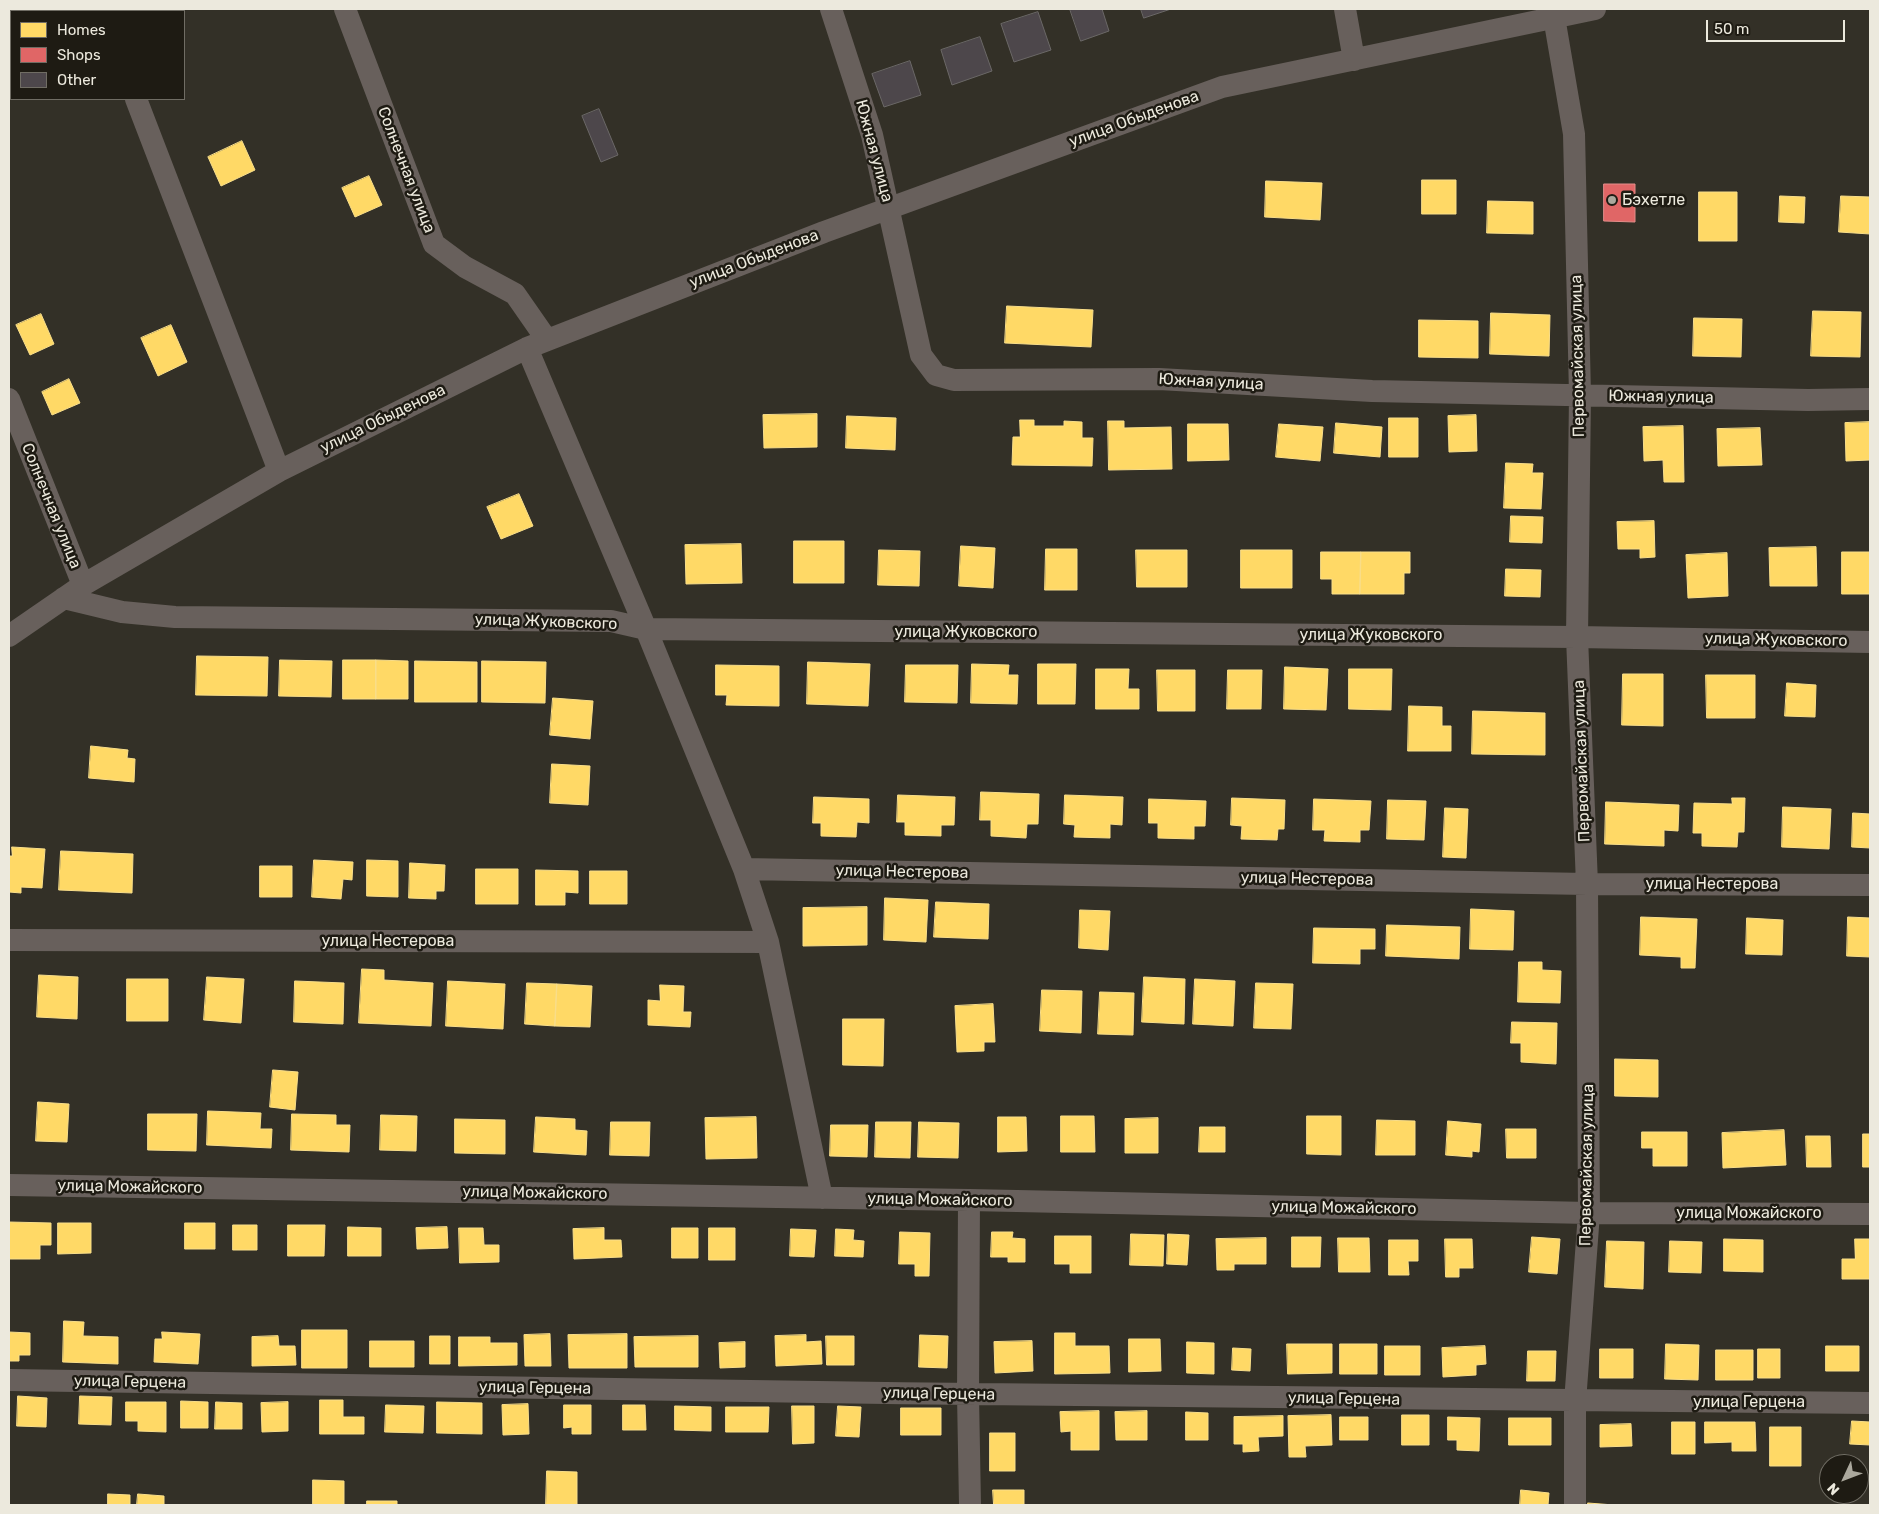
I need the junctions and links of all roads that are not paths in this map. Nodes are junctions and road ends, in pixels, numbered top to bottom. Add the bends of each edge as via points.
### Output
1 (345, 9) edge
2 (831, 9) edge
3 (1345, 9) edge
4 (1595, 9) edge
5 (1554, 17) junction
6 (1354, 60) junction
7 (136, 100) edge
8 (889, 208) junction
9 (537, 344) junction
10 (1580, 395) junction
11 (9, 399) edge
12 (1870, 399) edge
13 (278, 470) junction
14 (83, 585) junction
15 (64, 598) junction
16 (646, 629) junction
17 (9, 636) edge
18 (1577, 637) junction
19 (1870, 642) edge
20 (744, 869) junction
21 (1587, 884) junction
22 (1870, 885) edge
23 (9, 940) edge
24 (768, 942) junction
25 (9, 1185) edge
26 (822, 1198) junction
27 (969, 1200) junction
28 (1589, 1212) junction
29 (1870, 1214) edge
30 (9, 1380) edge
31 (968, 1395) junction
32 (1576, 1402) junction
33 (1870, 1403) edge
34 (970, 1505) edge
35 (1575, 1505) edge

1 - 9 street, Солнечная улица via 434,244 465,267 515,294
2 - 8 street, Южная улица via 872,135
3 - 6 street
4 - 5 street, улица Обыденова
5 - 6 street, улица Обыденова
5 - 10 street, Первомайская улица via 1574,134
6 - 8 street, улица Обыденова via 1222,87
7 - 13 street
8 - 9 street, улица Обыденова
8 - 10 street, Южная улица via 921,355 936,374 954,380 1159,379 1372,391
9 - 13 street, улица Обыденова
9 - 16 street, Солнечная улица
10 - 12 street, Южная улица
10 - 18 street, Первомайская улица
11 - 14 street, Солнечная улица
13 - 14 street, улица Обыденова
14 - 15 street, улица Обыденова
15 - 16 street, улица Жуковского via 122,612 175,617 611,621
15 - 17 street, улица Обыденова
16 - 18 street, улица Жуковского
16 - 20 street, Солнечная улица
18 - 19 street, улица Жуковского
18 - 21 street, Первомайская улица
20 - 21 street, улица Нестерова
20 - 24 street, Солнечная улица
21 - 22 street, улица Нестерова
21 - 28 street, Первомайская улица
23 - 24 street, улица Нестерова
24 - 26 street, Солнечная улица
25 - 26 street, улица Можайского
26 - 27 street, улица Можайского
27 - 28 street, улица Можайского
27 - 31 street
28 - 29 street, улица Можайского
28 - 32 street, Первомайская улица
30 - 31 street, улица Герцена
31 - 32 street, улица Герцена
31 - 34 street
32 - 33 street, улица Герцена
32 - 35 street, Первомайская улица

